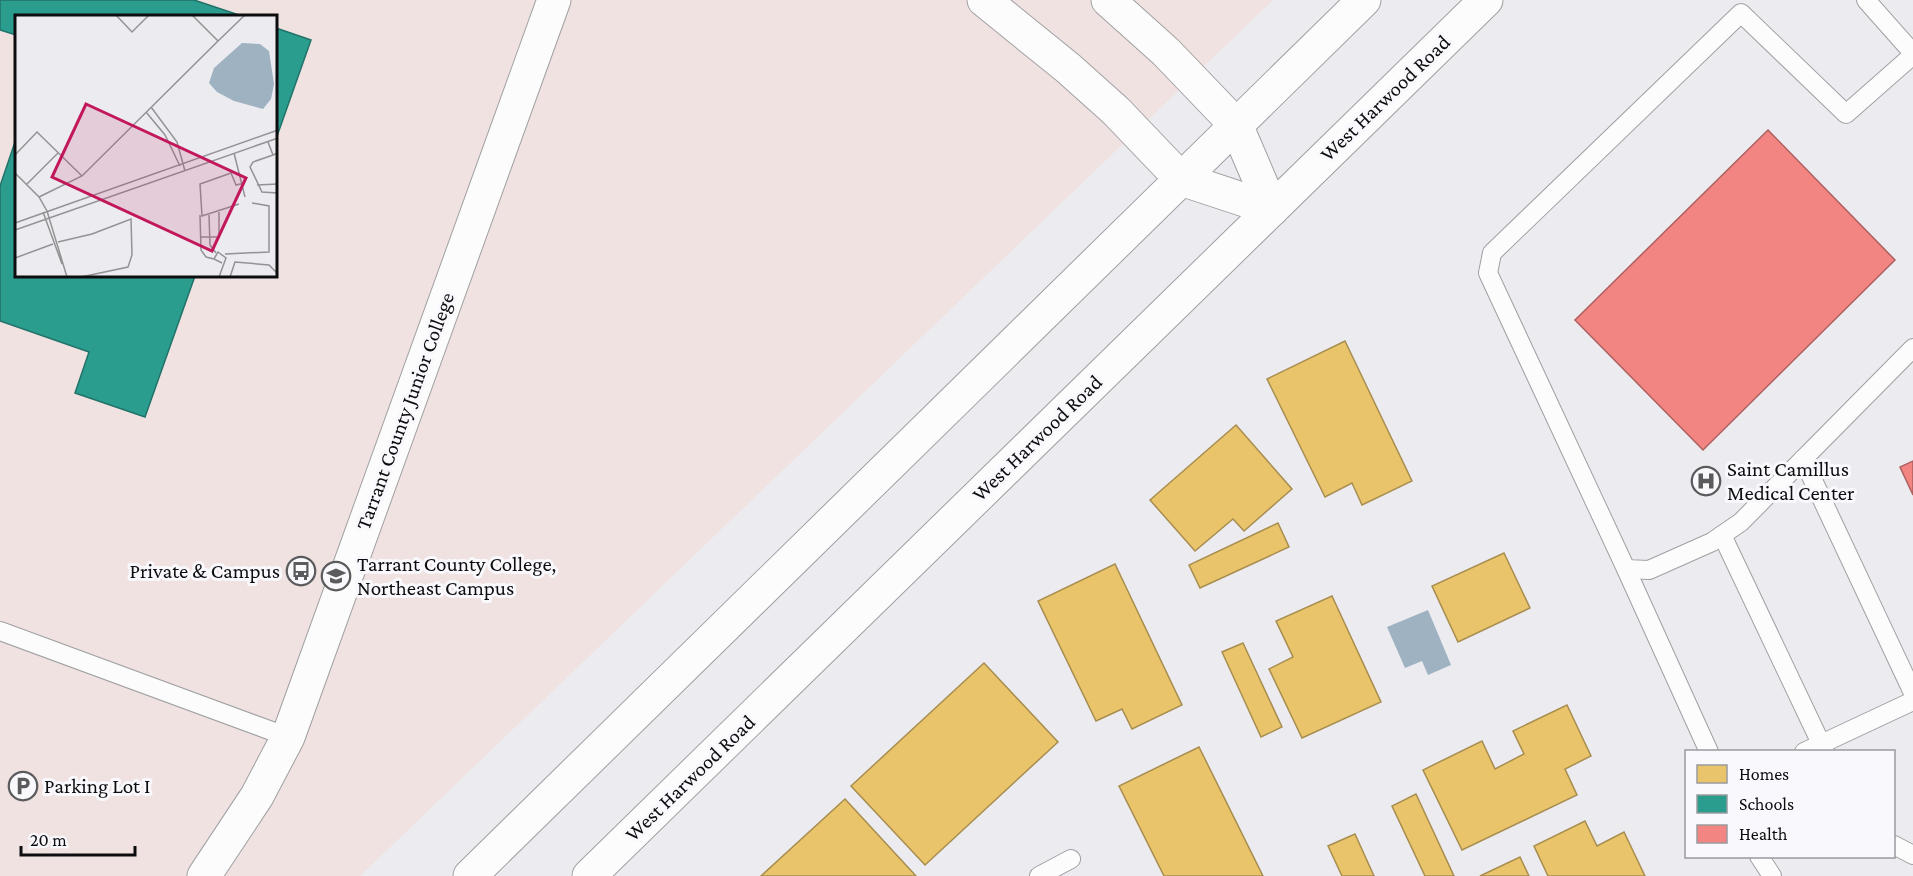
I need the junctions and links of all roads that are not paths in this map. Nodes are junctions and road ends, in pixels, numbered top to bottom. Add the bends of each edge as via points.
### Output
1 (554, 0) edge
2 (984, 0) edge
3 (1108, 0) edge
4 (1364, 0) edge
5 (1486, 0) edge
6 (1866, 0) edge
7 (1913, 54) edge
8 (1236, 125) junction
9 (1181, 179) junction
10 (1272, 209) junction
11 (1913, 348) edge
12 (1803, 459) junction
13 (1722, 535) junction
14 (1626, 569) junction
15 (0, 631) edge
16 (1913, 693) edge
17 (1913, 701) edge
18 (288, 737) junction
19 (1817, 749) edge
20 (1708, 750) edge
21 (1895, 846) edge
22 (1913, 855) edge
23 (1760, 858) edge
24 (1071, 859) dead end
25 (204, 876) edge
26 (470, 876) edge
27 (589, 876) edge
28 (1039, 876) edge
29 (1772, 876) edge

1 - 18 main road, Tarrant County Junior College
2 - 9 main road via 1084,82
3 - 8 main road via 1166,52
4 - 8 main road
5 - 10 main road, West Harwood Road
6 - 7 lane
7 - 14 lane via 1846,114 1741,13 1492,252 1488,273
8 - 9 main road
8 - 10 main road
9 - 10 main road
9 - 26 main road
10 - 27 main road, West Harwood Road
11 - 12 lane
12 - 13 lane via 1741,522
12 - 16 lane
13 - 14 lane via 1649,570
13 - 19 lane
14 - 20 lane
15 - 18 lane
17 - 19 lane
18 - 25 main road, Tarrant County Junior College via 257,796
21 - 22 lane
23 - 29 lane
24 - 28 lane

